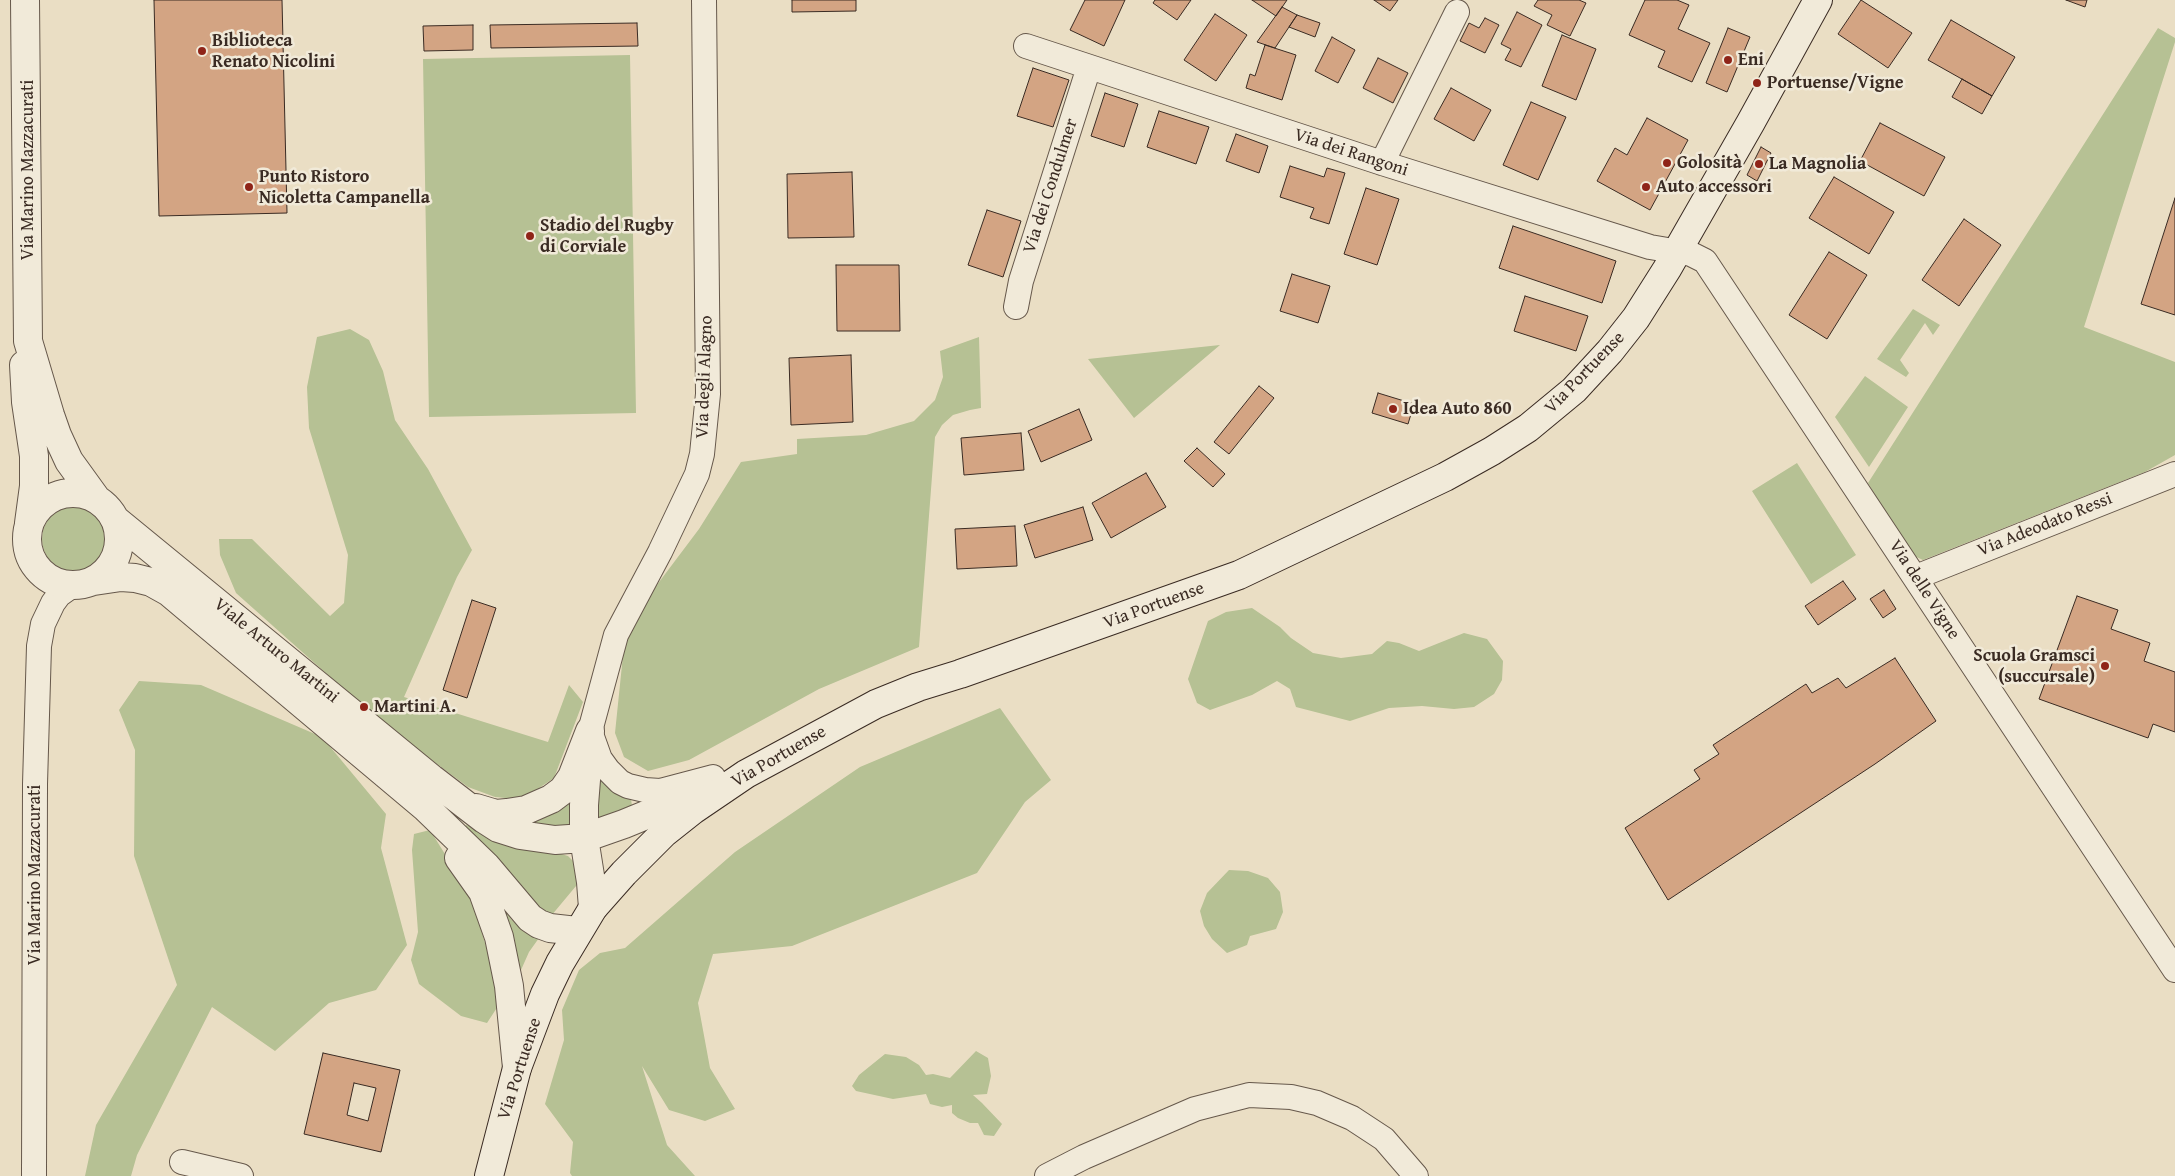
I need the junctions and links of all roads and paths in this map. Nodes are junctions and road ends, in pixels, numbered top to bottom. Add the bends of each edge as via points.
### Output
1 (25, 0) edge
2 (704, 0) edge
3 (1818, 0) edge
4 (1457, 12) dead end
5 (1026, 46) dead end
6 (1089, 67) junction
7 (1382, 163) junction
8 (1678, 251) junction
9 (1016, 307) dead end
10 (28, 341) junction
11 (2175, 474) edge
12 (95, 497) junction
13 (117, 521) junction
14 (28, 526) junction
15 (1916, 577) junction
16 (84, 583) junction
17 (590, 731) junction
18 (746, 774) junction
19 (458, 800) junction
20 (425, 807) junction
21 (584, 838) junction
22 (593, 908) junction
23 (577, 931) junction
24 (2175, 970) edge
25 (517, 1068) junction
26 (182, 1162) dead end
27 (34, 1176) edge
28 (241, 1176) edge
29 (489, 1176) edge
30 (1047, 1176) edge
31 (1416, 1176) edge

1 - 10 street, Via Marino Mazzacurati
2 - 17 street, Via degli Alagno via 708,394 702,454 660,552 616,635
3 - 8 street, Via Portuense
4 - 7 street
5 - 6 street, Via dei Rangoni
6 - 7 street, Via dei Rangoni
6 - 9 street, Via dei Condulmer via 1021,281
7 - 8 street, Via dei Rangoni via 1650,247
8 - 15 street, Via delle Vigne via 1701,258 1713,272
8 - 18 street, Via Portuense via 1636,318 1600,362 1556,406 1492,451 1396,502 1261,566 918,687 876,704
10 - 12 street, Via Marino Mazzacurati via 57,435 69,461
10 - 14 street, Via Marino Mazzacurati via 24,386 35,473
11 - 15 street, Via Adeodato Ressi
12 - 13 street
12 - 14 street via 72,492 49,499
13 - 16 street via 120,535 117,555 106,573
13 - 19 street, Viale Arturo Martini
14 - 16 street via 27,546 34,564 57,582
15 - 24 street, Via delle Vigne
16 - 20 street, Viale Arturo Martini via 135,578 152,582 169,592
16 - 27 street, Via Marino Mazzacurati via 59,595 53,603 43,624 39,646 35,784
17 - 18 street via 600,759 608,770 620,782 635,788 660,791 716,776
17 - 19 street, Viale Arturo Martini via 568,783 543,804 520,812 496,814
17 - 21 street, Via degli Alagno
18 - 21 street, Viale Arturo Martini
18 - 22 street, Via Portuense via 664,833
19 - 21 street, Viale Arturo Martini via 492,825 510,832 555,840
20 - 23 street, Viale Arturo Martini via 486,866 534,921 557,930
20 - 25 street, Viale Arturo Martini via 476,880 492,914 509,986
21 - 22 street, Via degli Alagno
22 - 23 street, Via Portuense
23 - 25 street, Via Portuense via 545,994
25 - 29 street, Via Portuense
26 - 28 street
30 - 31 street via 1195,1109 1249,1095 1291,1097 1352,1118 1384,1139

